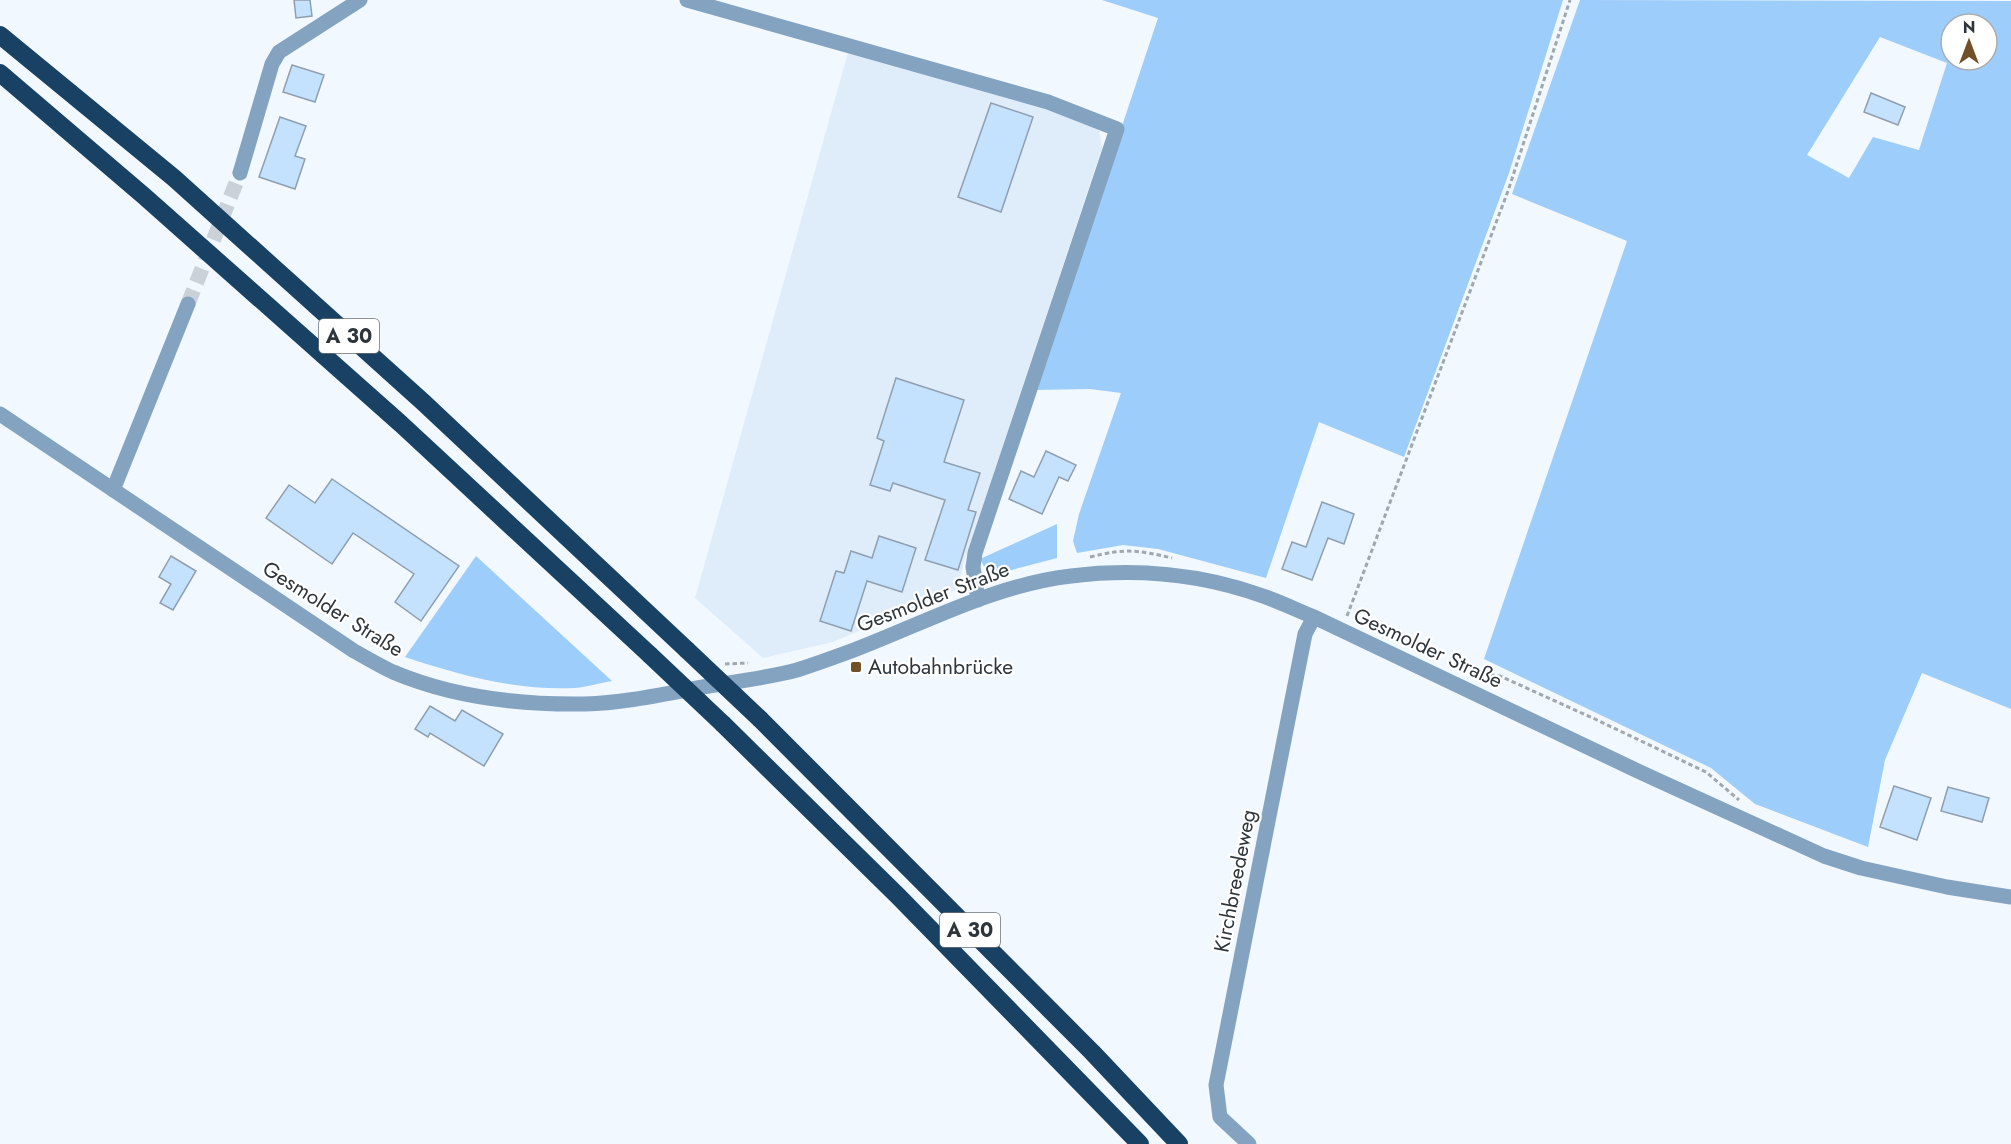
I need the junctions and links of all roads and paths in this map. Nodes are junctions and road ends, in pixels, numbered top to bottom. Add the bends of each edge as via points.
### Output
1 (360, 0) edge
2 (687, 0) edge
3 (1570, 0) edge
4 (0, 35) edge
5 (0, 73) edge
6 (240, 173) tunnel mouth
7 (188, 304) tunnel mouth
8 (0, 414) edge
9 (113, 490) junction
10 (978, 600) junction
11 (1314, 617) junction
12 (1340, 629) junction
13 (756, 664) dead end
14 (719, 665) dead end
15 (2011, 897) edge
16 (1140, 1144) edge
17 (1179, 1144) edge
18 (1249, 1144) edge

1 - 6 street via 279,52
2 - 10 street via 1048,102 1117,129 975,553
3 - 12 path via 1508,191
4 - 17 highway, A 30, bridge via 192,194 423,402 687,650 1092,1052
5 - 16 highway, A 30, bridge via 393,416 650,655 899,897
7 - 9 street
8 - 9 street, Gesmolder Straße
9 - 10 street, Gesmolder Straße via 354,651 393,672 476,696 587,704 633,700 780,674 856,649
10 - 11 street, Gesmolder Straße via 1069,576 1155,573 1262,596
11 - 12 street, Gesmolder Straße
11 - 18 street, Kirchbreedeweg via 1305,634 1216,1085 1220,1117
12 - 15 street, Gesmolder Straße via 1824,856 1947,887
13 - 14 path

